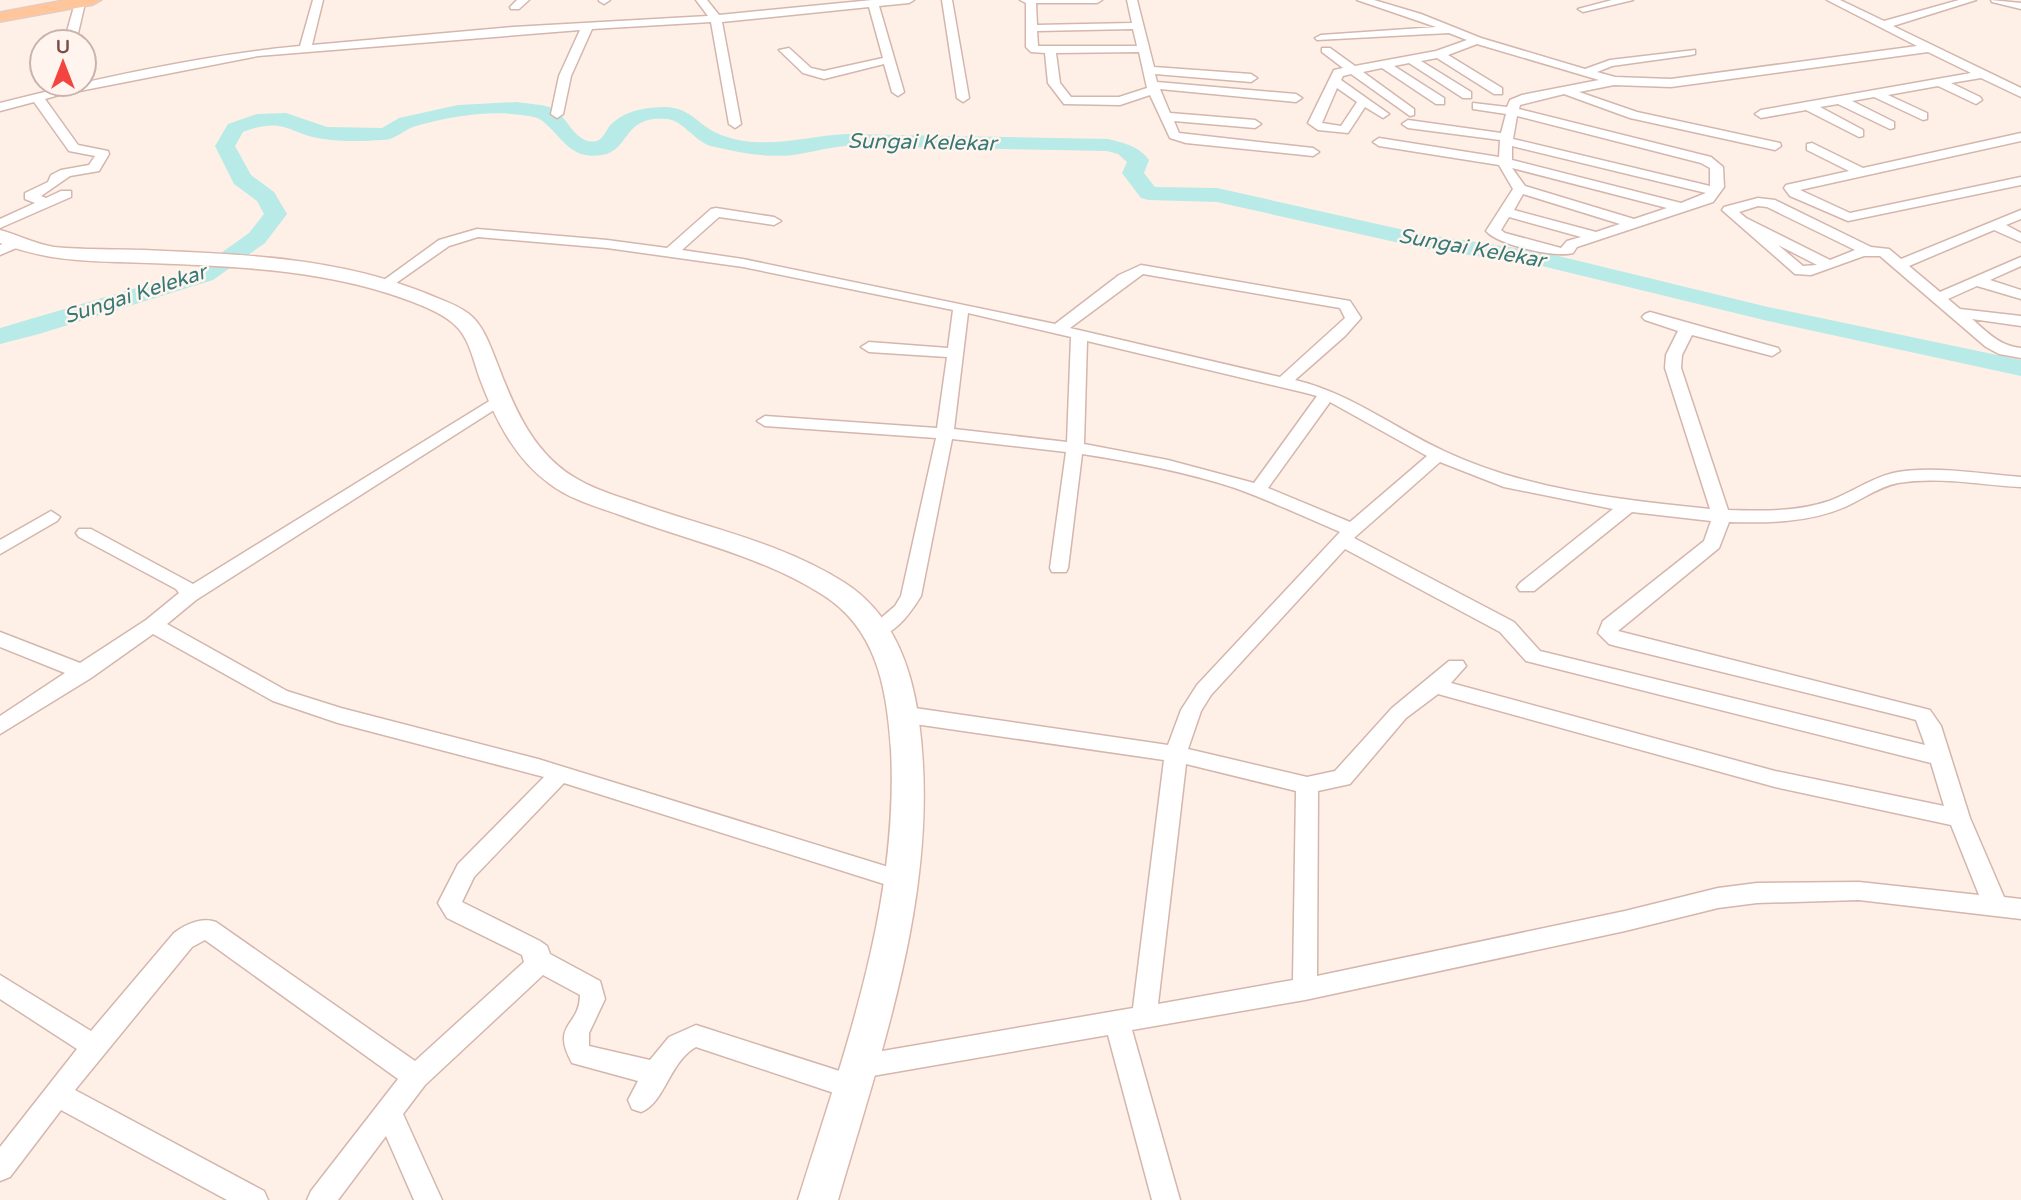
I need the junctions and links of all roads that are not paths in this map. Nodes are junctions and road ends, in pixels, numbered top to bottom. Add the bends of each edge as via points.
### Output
1 (56, 0) edge
2 (318, 0) edge
3 (701, 0) edge
4 (909, 0) edge
5 (947, 0) edge
6 (1025, 0) edge
7 (1038, 0) edge
8 (1097, 0) edge
9 (1132, 0) edge
10 (1362, 0) edge
11 (1628, 0) edge
12 (1832, 0) edge
13 (1971, 0) edge
14 (1996, 0) edge
15 (87, 1) edge
16 (887, 1) edge
17 (1031, 1) edge
18 (873, 3) junction
19 (2021, 6) edge
20 (1583, 9) dead end
21 (0, 10) edge
22 (0, 17) edge
23 (716, 19) junction
24 (1884, 25) junction
25 (1139, 26) junction
26 (587, 27) junction
27 (76, 28) edge
28 (1031, 28) junction
29 (1451, 30) junction
30 (1477, 40) junction
31 (305, 48) junction
32 (1930, 48) junction
33 (1142, 49) junction
34 (785, 50) dead end
35 (1050, 51) junction
36 (1691, 52) dead end
37 (1439, 54) junction
38 (1410, 59) junction
39 (888, 60) junction
40 (1384, 64) junction
41 (1354, 69) junction
42 (1148, 70) junction
43 (1586, 73) junction
44 (1984, 74) junction
45 (1251, 78) dead end
46 (1333, 80) junction
47 (98, 81) edge
48 (1614, 81) junction
49 (1940, 82) junction
50 (1153, 88) junction
51 (1498, 91) dead end
52 (1564, 91) junction
53 (898, 92) dead end
54 (2021, 92) edge
55 (1876, 94) junction
56 (1467, 95) dead end
57 (33, 98) edge
58 (38, 98) edge
59 (1296, 98) dead end
60 (963, 99) dead end
61 (1840, 100) junction
62 (1976, 100) dead end
63 (1363, 101) junction
64 (1440, 101) dead end
65 (1810, 106) junction
66 (0, 107) edge
67 (1478, 107) dead end
68 (1512, 111) junction
69 (557, 114) dead end
70 (1383, 114) dead end
71 (1761, 114) dead end
72 (1165, 116) junction
73 (1923, 116) dead end
74 (735, 124) dead end
75 (1255, 124) dead end
76 (1889, 125) dead end
77 (1858, 133) dead end
78 (2021, 137) edge
79 (1506, 139) junction
80 (1379, 142) dead end
81 (1775, 146) dead end
82 (1812, 147) dead end
83 (1313, 152) dead end
84 (1505, 162) junction
85 (1860, 172) junction
86 (2021, 181) edge
87 (1520, 189) junction
88 (1714, 191) junction
89 (66, 194) dead end
90 (46, 203) junction
91 (1680, 208) junction
92 (1506, 212) junction
93 (2021, 214) edge
94 (774, 221) dead end
95 (0, 224) edge
96 (1634, 224) junction
97 (1994, 225) junction
98 (1595, 236) junction
99 (2021, 238) edge
100 (5, 243) edge
101 (1866, 250) junction
102 (670, 253) junction
103 (2021, 261) edge
104 (1827, 264) joint
105 (1901, 264) junction
106 (1977, 281) junction
107 (384, 285) junction
108 (2021, 295) edge
109 (1940, 297) junction
110 (961, 307) junction
111 (1957, 313) junction
112 (1650, 317) dead end
113 (2021, 321) edge
114 (1686, 328) junction
115 (1056, 331) junction
116 (1079, 336) junction
117 (869, 347) dead end
118 (1773, 351) dead end
119 (955, 353) junction
120 (2021, 353) edge
121 (1284, 383) junction
122 (1327, 394) junction
123 (499, 400) junction
124 (765, 421) dead end
125 (945, 433) junction
126 (1075, 446) junction
127 (1438, 455) junction
128 (2017, 482) edge
129 (1258, 490) junction
130 (2021, 499) edge
131 (1628, 506) junction
132 (1721, 516) junction
133 (51, 517) dead end
134 (85, 533) dead end
135 (1348, 535) junction
136 (3, 541) edge
137 (1059, 568) dead end
138 (1527, 587) dead end
139 (189, 595) junction
140 (153, 625) junction
141 (877, 630) junction
142 (0, 639) edge
143 (1456, 666) dead end
144 (84, 673) junction
145 (1435, 686) junction
146 (901, 714) junction
147 (0, 726) edge
148 (1175, 754) junction
149 (1940, 757) junction
150 (560, 774) junction
151 (1307, 785) junction
152 (1959, 818) junction
153 (903, 881) junction
154 (1995, 905) junction
155 (2021, 909) edge
156 (538, 960) junction
157 (0, 986) edge
158 (1305, 989) junction
159 (1144, 1019) junction
160 (1117, 1023) junction
161 (94, 1046) junction
162 (657, 1074) junction
163 (416, 1077) junction
164 (856, 1077) junction
165 (57, 1094) junction
166 (641, 1100) dead end
167 (388, 1112) junction
168 (0, 1168) edge
169 (254, 1200) edge
170 (321, 1200) edge
171 (428, 1200) edge
172 (818, 1200) edge
173 (1166, 1200) edge

1 - 21 main road
2 - 31 street
3 - 23 street
4 - 16 street
5 - 60 street
6 - 17 street
7 - 8 street
7 - 17 street
9 - 25 street
10 - 29 street
11 - 20 street
12 - 24 street
13 - 24 street
14 - 19 street
15 - 22 main road
15 - 27 street
16 - 18 street
17 - 28 street
18 - 23 street
18 - 39 street
23 - 26 street
23 - 74 street
24 - 32 street
25 - 28 street
25 - 33 street
26 - 31 street
26 - 69 street via 565,76
28 - 35 street via 1032,49
29 - 30 street
29 - 41 street via 1324,44
30 - 37 street
30 - 43 street
31 - 47 street
32 - 44 street
32 - 48 street via 1671,82
33 - 35 street
33 - 42 street
34 - 39 street via 807,71 824,75
35 - 50 street via 1054,83 1068,101 1120,101
36 - 43 street via 1610,63
37 - 38 street
37 - 51 street
38 - 40 street
38 - 56 street
39 - 53 street
40 - 41 street
40 - 64 street
41 - 46 street via 1338,73
41 - 79 street via 1409,118
42 - 45 street
42 - 50 street
43 - 48 street
44 - 49 street
44 - 54 street
46 - 63 street
46 - 63 street via 1315,125 1347,129
48 - 52 street
49 - 55 street
49 - 62 street
50 - 59 street
50 - 72 street
52 - 68 street via 1518,101
52 - 81 street via 1634,115
55 - 61 street
55 - 73 street
57 - 66 street
58 - 90 street via 74,148 103,153 94,168 66,173 30,196
61 - 65 street
61 - 76 street
63 - 70 street
65 - 71 street
65 - 77 street
67 - 68 street
68 - 79 street
68 - 88 street via 1712,162 1716,167
72 - 75 street
72 - 83 street via 1171,132 1179,137
78 - 85 street
79 - 84 street
79 - 88 street
80 - 84 street
82 - 85 street
84 - 87 street
84 - 91 street
85 - 86 street via 1792,190 1848,217
87 - 92 street
87 - 96 street
88 - 91 street via 1705,201
89 - 90 street
90 - 95 street
91 - 96 street
92 - 98 street
92 - 98 street via 1493,232 1500,236 1561,252
93 - 97 street
94 - 102 street via 716,212
96 - 98 street
97 - 99 street
97 - 105 street
100 - 107 street via 54,253 307,271
101 - 104 street
101 - 104 street via 1770,203 1729,210 1794,268 1807,271
101 - 105 street via 1884,251
102 - 107 street via 477,233 443,243
102 - 110 street
103 - 106 street
105 - 109 street
106 - 108 street
106 - 109 street
107 - 123 street via 422,298 463,321 474,335
109 - 111 street
110 - 115 street
110 - 119 street
111 - 113 street
111 - 120 street via 1997,347
112 - 114 street
114 - 118 street
114 - 132 street via 1673,368
115 - 116 street
115 - 121 street via 1130,272 1141,270 1346,304 1353,318
116 - 121 street
116 - 126 street
117 - 119 street
119 - 125 street
121 - 122 street
122 - 127 street
122 - 129 street
123 - 139 street
123 - 141 street via 518,435 560,480 813,576 855,605
124 - 125 street
125 - 126 street
125 - 141 street via 911,596 902,611
126 - 129 street
126 - 137 street
127 - 131 street via 1510,484
127 - 135 street
128 - 130 street
128 - 132 street via 1921,475 1873,485 1837,504 1798,514
129 - 135 street
131 - 132 street
131 - 138 street
132 - 149 street via 1713,544 1610,626 1610,635 1916,712 1927,719
133 - 136 street
134 - 139 street via 184,585
135 - 148 street via 1204,691 1191,710
135 - 149 street via 1507,627 1533,656
139 - 140 street
140 - 144 street
140 - 150 street via 279,696
141 - 146 street via 898,683
142 - 144 street
143 - 145 street
144 - 147 street
145 - 151 street via 1399,713 1342,778
145 - 152 street via 1775,779
146 - 148 street
146 - 153 street via 908,802
148 - 151 street
148 - 159 street
149 - 152 street
150 - 153 street
150 - 156 street via 466,871 450,903 455,911 531,948
151 - 158 street
152 - 154 street
153 - 164 street
154 - 155 street
154 - 158 street via 1859,891 1731,896
156 - 162 street via 591,989 590,1009 573,1037 580,1055
156 - 163 street
157 - 161 street
158 - 159 street
159 - 160 street
160 - 164 street
160 - 173 street
161 - 163 street via 183,940 208,929
161 - 165 street
162 - 164 street via 675,1045 684,1037 696,1036
162 - 166 street
163 - 167 street
164 - 172 street
165 - 168 street
165 - 169 street
167 - 170 street
167 - 171 street

